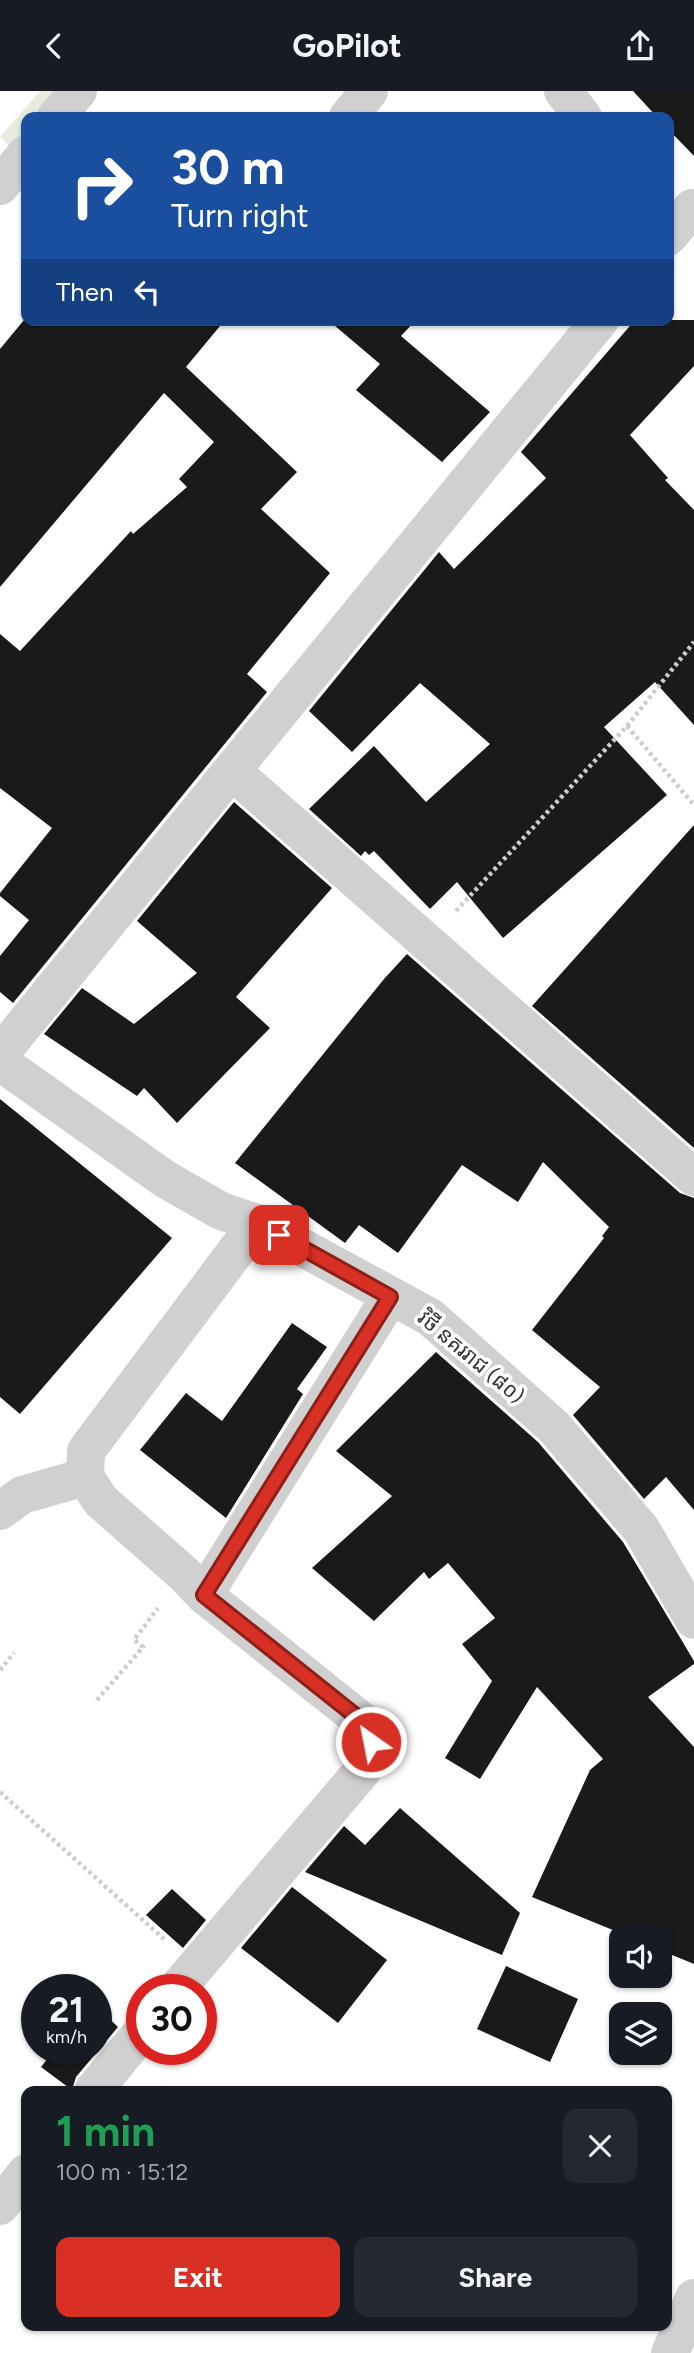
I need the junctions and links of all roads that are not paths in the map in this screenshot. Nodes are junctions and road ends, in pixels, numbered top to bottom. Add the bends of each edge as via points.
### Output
1 (78, 91) edge
2 (369, 91) edge
3 (563, 91) edge
4 (60, 112) edge
5 (352, 112) edge
6 (579, 112) edge
7 (21, 160) edge
8 (0, 186) edge
9 (595, 326) edge
10 (232, 771) junction
11 (0, 1054) edge
12 (0, 1062) edge
13 (694, 1177) edge
14 (257, 1223) junction
15 (390, 1297) junction
16 (85, 1477) junction
17 (0, 1511) edge
18 (194, 1585) junction
19 (694, 1619) edge
20 (189, 1974) edge
21 (126, 2051) edge
22 (97, 2086) edge
23 (694, 2298) edge
24 (670, 2353) edge

1 - 4 street
2 - 5 street
3 - 6 street
7 - 8 street
9 - 10 street
10 - 11 street
10 - 13 street
12 - 14 street, វិថី នគររាជ (៨០) via 165,1179 221,1211
14 - 15 street, វិថី នគររាជ (៨០)
14 - 16 street via 86,1451
15 - 18 street
15 - 19 street, វិថី នគររាជ (៨០) via 430,1317 554,1427 641,1529
16 - 17 street via 22,1495
16 - 18 street via 101,1501
18 - 20 street via 362,1721 371,1742 362,1771
21 - 22 street
23 - 24 street

